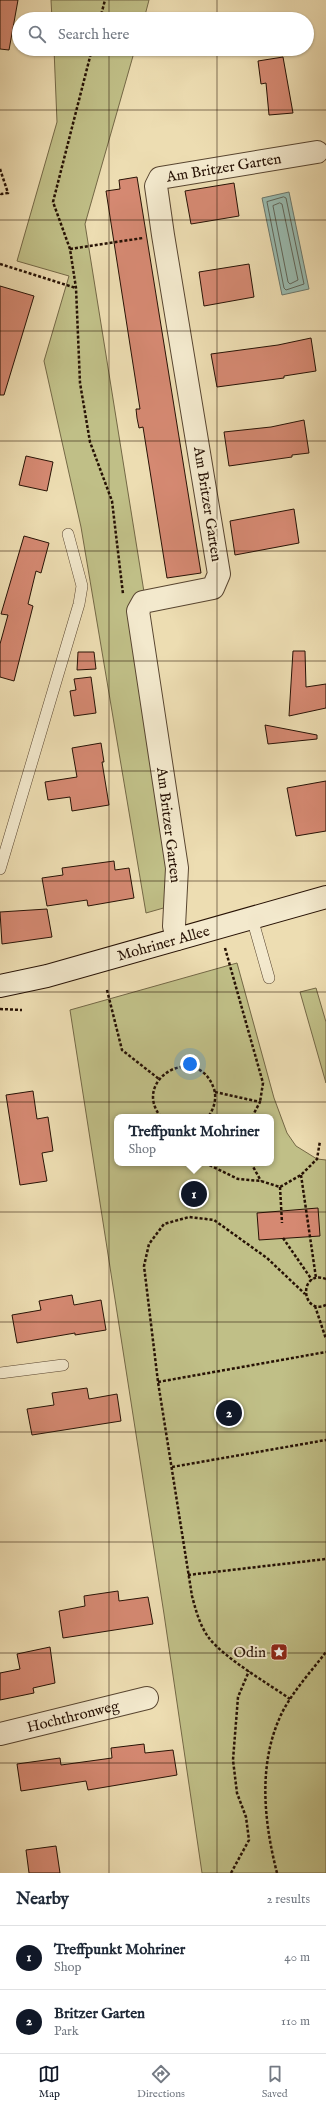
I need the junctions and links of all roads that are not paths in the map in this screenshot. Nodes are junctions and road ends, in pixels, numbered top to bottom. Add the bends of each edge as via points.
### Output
1 (321, 151) edge
2 (68, 534) dead end
3 (0, 869) edge
4 (326, 897) edge
5 (252, 918) junction
6 (177, 939) junction
7 (269, 978) dead end
8 (0, 986) edge
9 (63, 1365) dead end
10 (0, 1373) edge
11 (147, 1698) dead end
12 (0, 1734) edge

1 - 6 street, Am Britzer Garten via 160,178 156,186 219,574 212,588 143,602 138,611 178,868 174,926
2 - 3 lane via 82,586 79,604
4 - 5 street, Mohriner Allee
5 - 6 street, Mohriner Allee
5 - 7 lane
6 - 8 street, Mohriner Allee via 47,976
9 - 10 lane
11 - 12 street, Hochthronweg

